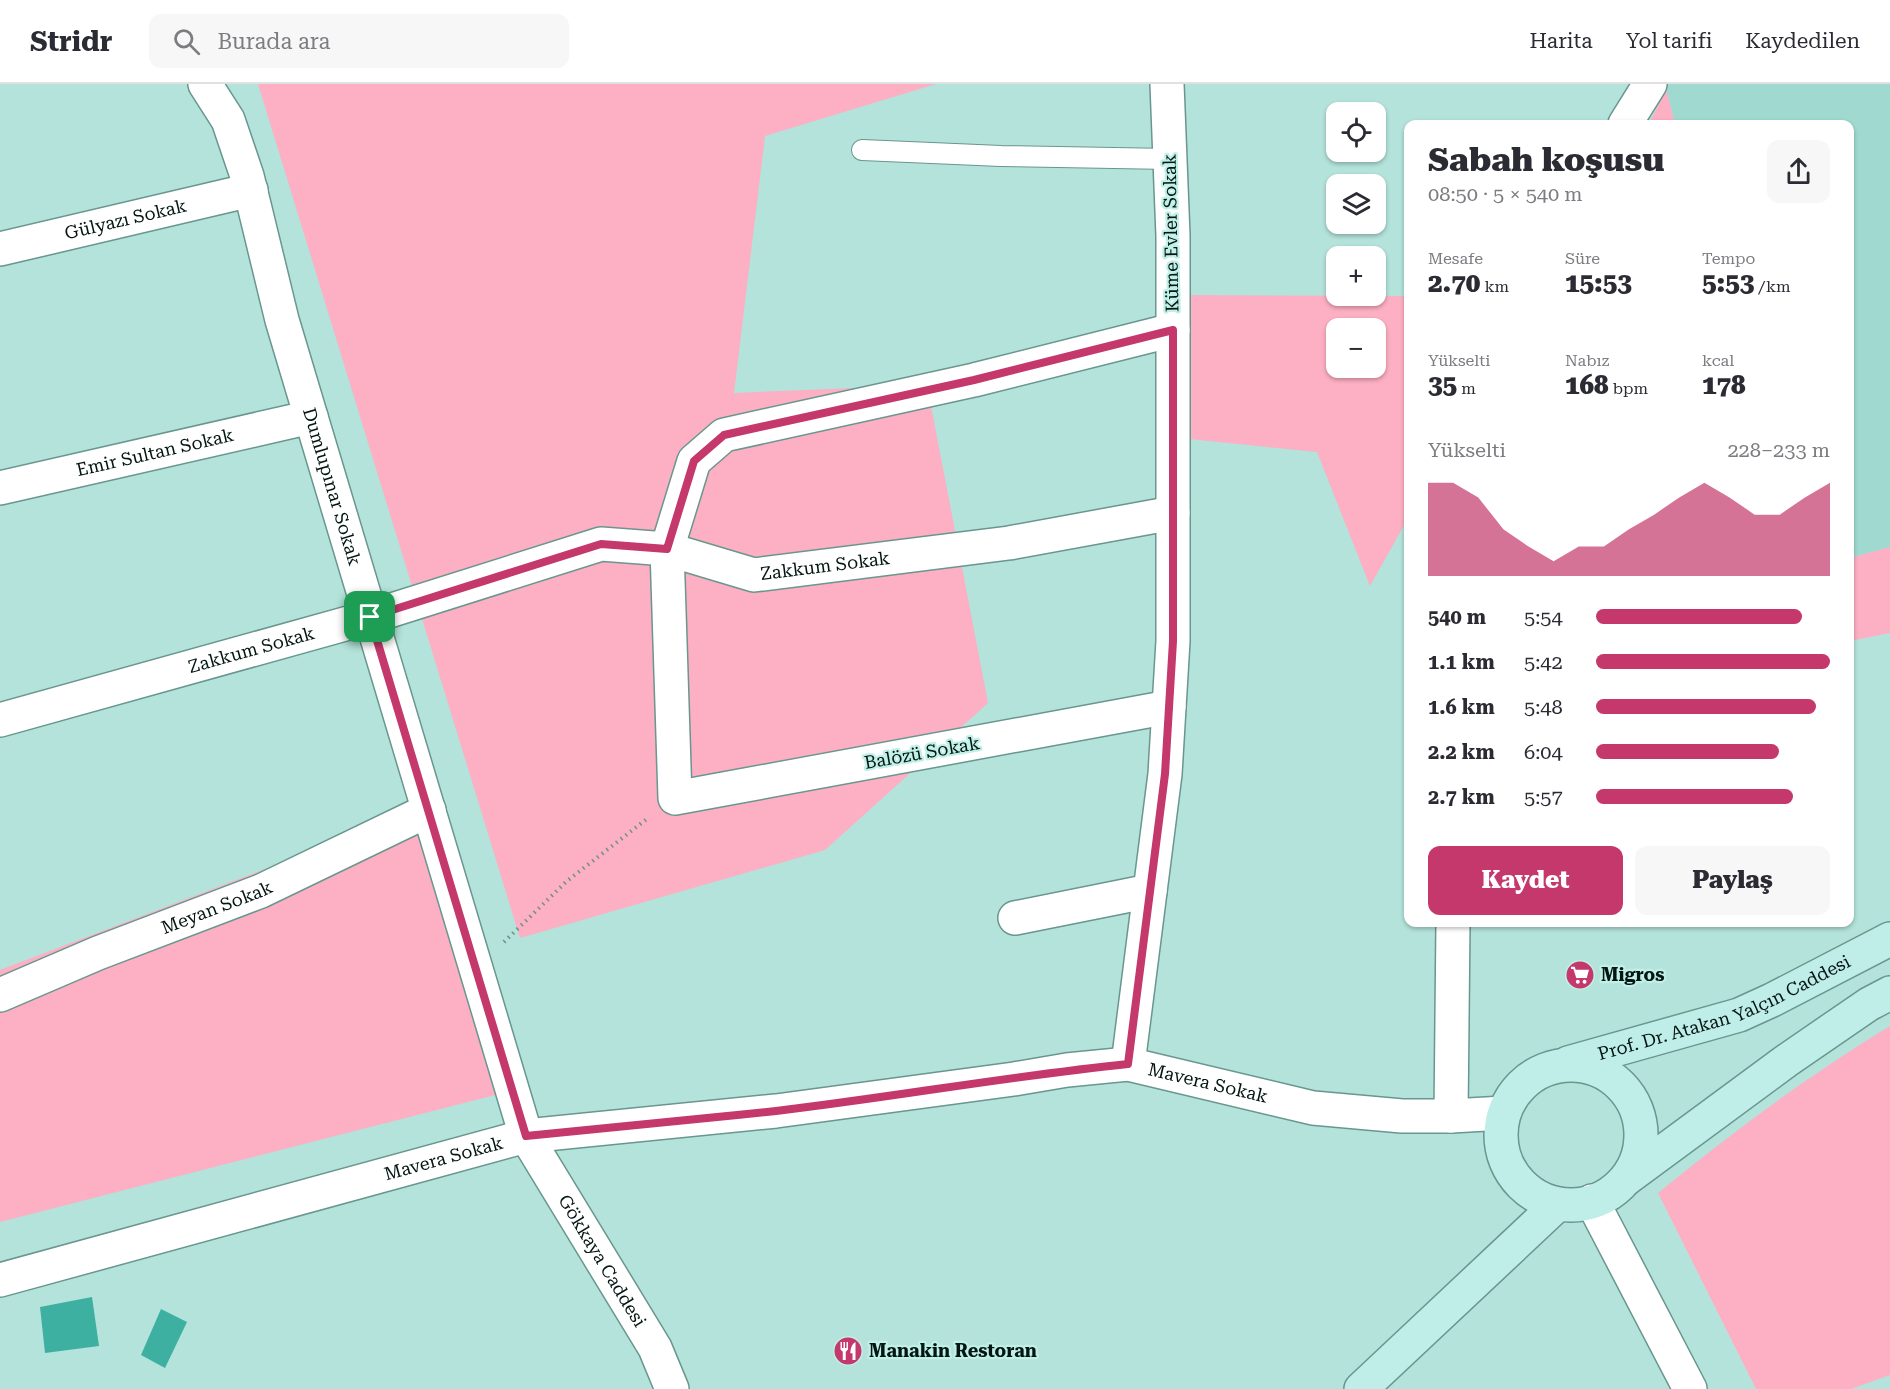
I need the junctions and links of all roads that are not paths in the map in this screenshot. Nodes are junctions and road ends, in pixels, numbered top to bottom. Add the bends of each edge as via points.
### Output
1 (205, 84) edge
2 (1167, 84) edge
3 (1650, 84) edge
4 (1628, 120) edge
5 (862, 150) dead end
6 (1170, 159) junction
7 (250, 190) junction
8 (0, 249) edge
9 (1173, 330) junction
10 (311, 417) junction
11 (0, 488) edge
12 (1173, 513) junction
13 (667, 549) junction
14 (370, 617) junction
15 (1169, 707) junction
16 (0, 720) edge
17 (429, 810) junction
18 (1150, 891) junction
19 (1015, 918) dead end
20 (1453, 927) edge
21 (1890, 939) edge
22 (1890, 993) edge
23 (0, 995) edge
24 (1128, 1064) junction
25 (1555, 1066) junction
26 (1504, 1113) junction
27 (1451, 1116) junction
28 (526, 1136) junction
29 (1623, 1182) junction
30 (1592, 1201) junction
31 (1558, 1204) junction
32 (0, 1280) edge
33 (672, 1389) edge
34 (1361, 1389) edge
35 (1690, 1389) edge

1 - 7 street, Dumlupınar Sokak via 228,120
2 - 6 street, Küme Evler Sokak
3 - 4 street
5 - 6 lane
6 - 9 street, Küme Evler Sokak
7 - 8 street, Gülyazı Sokak
7 - 10 street, Dumlupınar Sokak
9 - 12 street, Küme Evler Sokak
9 - 13 street via 974,380 724,435 694,461
10 - 11 street, Emir Sultan Sokak
10 - 14 street, Dumlupınar Sokak
12 - 13 street, Zakkum Sokak via 1009,543 754,575
12 - 15 street, Küme Evler Sokak
13 - 14 street, Zakkum Sokak via 601,544
13 - 15 street, Balözü Sokak via 675,798
14 - 16 street, Zakkum Sokak
14 - 17 street, Dumlupınar Sokak
15 - 18 street, Küme Evler Sokak
17 - 23 street, Meyan Sokak via 261,891
17 - 28 street, Dumlupınar Sokak
18 - 19 street
18 - 24 street, Küme Evler Sokak
20 - 27 street
21 - 25 main road, Prof. Dr. Atakan Yalçın Caddesi via 1739,1015
22 - 29 main road via 1786,1061
24 - 27 street, Mavera Sokak via 1313,1108
24 - 28 street, Mavera Sokak via 776,1111
25 - 26 main road via 1533,1076 1515,1092
25 - 29 main road via 1599,1070 1631,1100 1640,1120 1641,1142 1635,1164
26 - 27 street, Mavera Sokak
26 - 31 main road via 1500,1136 1505,1160 1517,1181 1536,1196
28 - 32 street, Mavera Sokak
28 - 33 street, Gökkaya Caddesi via 656,1348
29 - 30 main road
30 - 31 main road
30 - 35 street
31 - 34 main road

